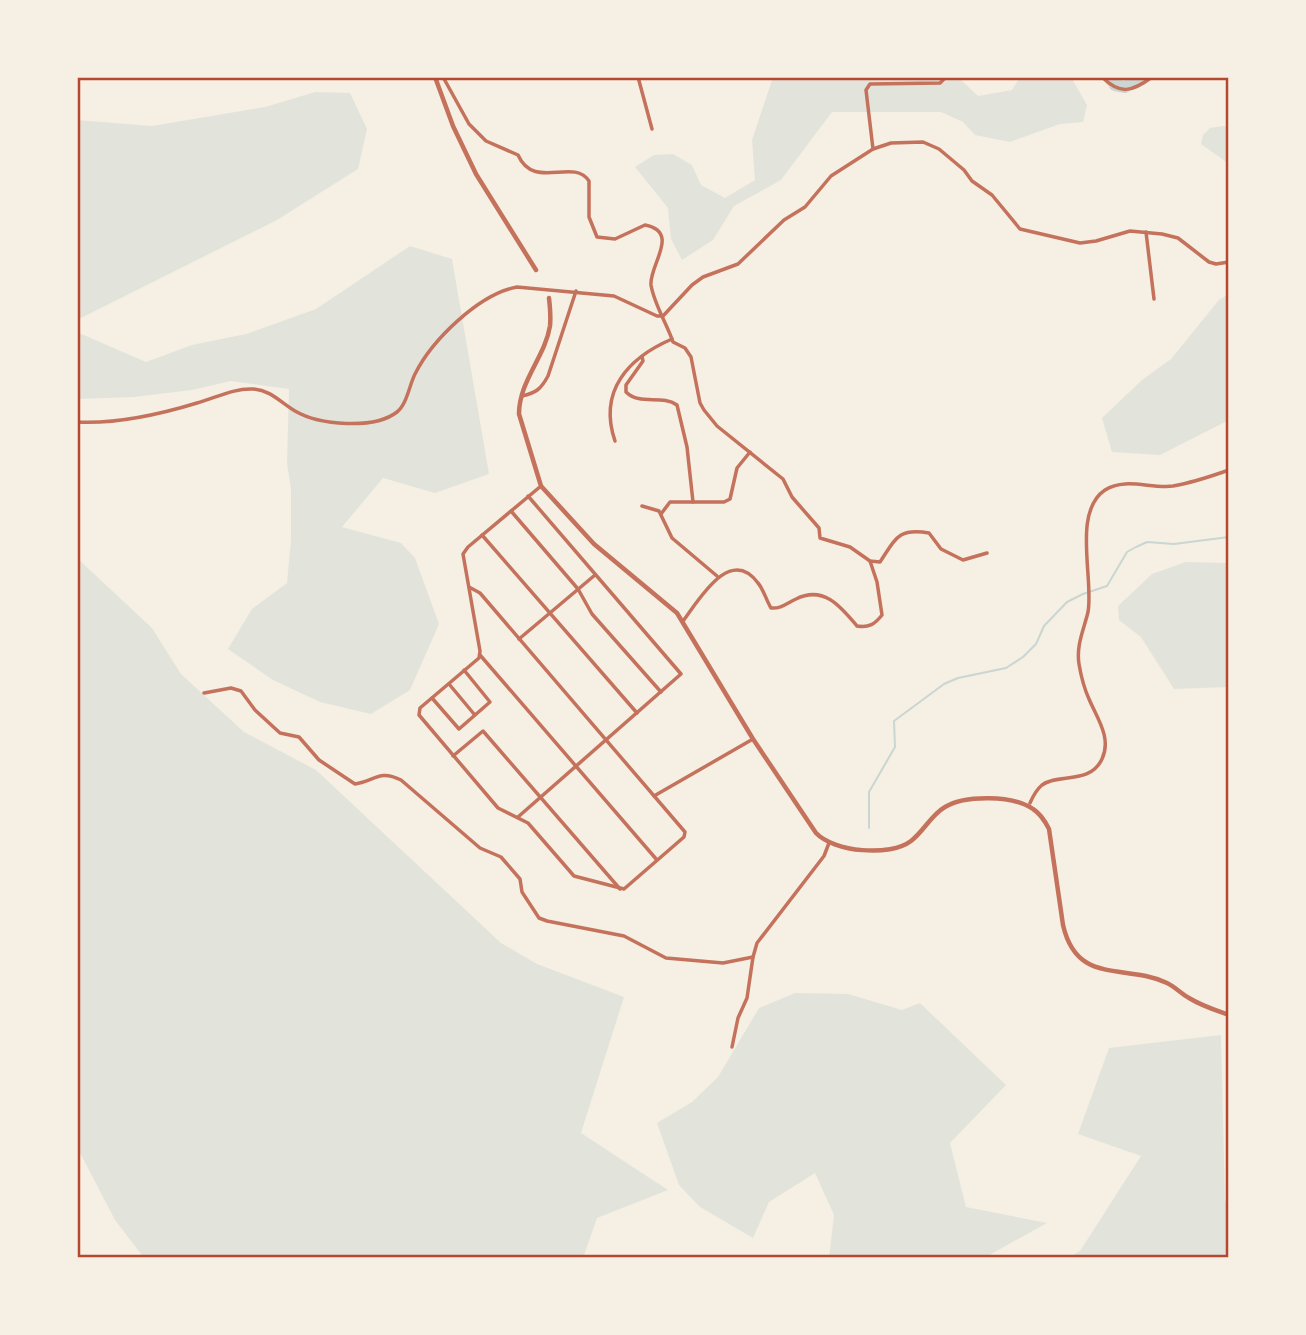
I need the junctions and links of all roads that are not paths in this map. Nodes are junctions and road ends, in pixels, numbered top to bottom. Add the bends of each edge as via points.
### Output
1 (435, 77) edge
2 (443, 77) edge
3 (638, 77) edge
4 (946, 77) edge
5 (1102, 77) edge
6 (1152, 77) edge
7 (652, 129) dead end
8 (873, 149) junction
9 (1146, 232) junction
10 (1229, 262) edge
11 (536, 270) dead end
12 (576, 292) junction
13 (549, 298) dead end
14 (1154, 299) dead end
15 (663, 316) junction
16 (672, 339) junction
17 (642, 357) junction
18 (521, 396) junction
19 (77, 422) edge
20 (615, 441) dead end
21 (750, 452) junction
22 (1229, 470) edge
23 (541, 486) junction
24 (528, 496) junction
25 (694, 502) junction
26 (642, 506) dead end
27 (510, 511) junction
28 (661, 514) junction
29 (482, 535) junction
30 (987, 553) dead end
31 (870, 561) junction
32 (596, 574) junction
33 (717, 576) junction
34 (469, 587) junction
35 (578, 589) junction
36 (550, 613) junction
37 (683, 621) junction
38 (519, 639) junction
39 (480, 654) junction
40 (464, 670) junction
41 (449, 684) junction
42 (661, 692) junction
43 (204, 693) dead end
44 (432, 698) junction
45 (637, 713) junction
46 (475, 715) junction
47 (754, 739) junction
48 (606, 740) junction
49 (453, 756) junction
50 (576, 766) junction
51 (654, 796) junction
52 (541, 797) junction
53 (1030, 803) dead end
54 (518, 817) junction
55 (829, 843) junction
56 (657, 860) junction
57 (620, 889) junction
58 (753, 957) junction
59 (1229, 1015) edge
60 (732, 1047) dead end

1 - 11 street via 467,157
2 - 15 street via 469,124 486,141 518,155 529,170 586,176 589,217 597,237 615,239 645,225 659,231 662,243 651,283
3 - 7 street
4 - 8 street via 940,83 870,83 866,98
5 - 6 street via 1111,86 1126,90
8 - 9 street via 923,142 939,149 992,195 1020,229 1080,243 1130,231
8 - 15 street via 831,176 805,207 784,220 738,264 703,277
9 - 10 street via 1178,238 1209,262
9 - 14 street
12 - 15 street via 614,296
12 - 18 street via 542,388
12 - 19 street via 517,287 491,296 429,351 402,407 383,418 349,424 318,421 253,389 104,423
13 - 18 street via 550,328
15 - 16 street
16 - 17 street
16 - 21 street via 691,357 704,410
17 - 20 street via 615,385 610,427
17 - 25 street via 626,392 638,399 677,405
18 - 23 street via 519,414
21 - 25 street via 737,468 730,499
21 - 31 street via 783,479 792,498 819,528 820,538 850,547
22 - 53 street via 1173,486 1117,485 1097,498 1087,522 1088,611 1078,660 1106,738 1105,750 1096,768 1072,779 1044,783
23 - 24 street
23 - 37 street via 594,544
24 - 27 street
24 - 32 street
25 - 28 street via 670,502
26 - 28 street
27 - 29 street
27 - 35 street
28 - 33 street via 673,538
29 - 34 street via 463,554
29 - 36 street
30 - 31 street via 963,560 941,549 929,533 912,530 896,538 880,562
31 - 33 street via 882,615 864,627 857,626 828,596 800,597 771,608 758,582 748,574 738,571
32 - 35 street
32 - 42 street via 681,674
33 - 37 street
34 - 38 street via 480,593
34 - 39 street
35 - 36 street
35 - 42 street via 592,614
36 - 38 street
36 - 45 street
37 - 47 street
38 - 48 street
39 - 40 street
39 - 50 street
40 - 41 street
40 - 46 street via 490,702
41 - 44 street
41 - 46 street
42 - 45 street
43 - 58 street via 230,688 242,691 280,733 299,737 319,760 355,784 379,775 401,780 480,848 501,858 520,879 522,892 539,918 624,936 666,958 723,963
44 - 46 street via 459,729
44 - 49 street via 419,715
45 - 48 street
47 - 51 street
47 - 55 street via 816,833
48 - 50 street
48 - 51 street
49 - 52 street via 483,731
49 - 54 street via 498,808
50 - 52 street
50 - 56 street
51 - 56 street via 685,832
52 - 54 street
52 - 57 street
54 - 57 street via 574,876
55 - 58 street via 824,856 757,943
55 - 59 street via 886,851 910,842 936,814 957,802 1015,800 1027,805 1049,829 1063,925 1077,957 1107,971 1168,984
56 - 57 street
58 - 60 street

